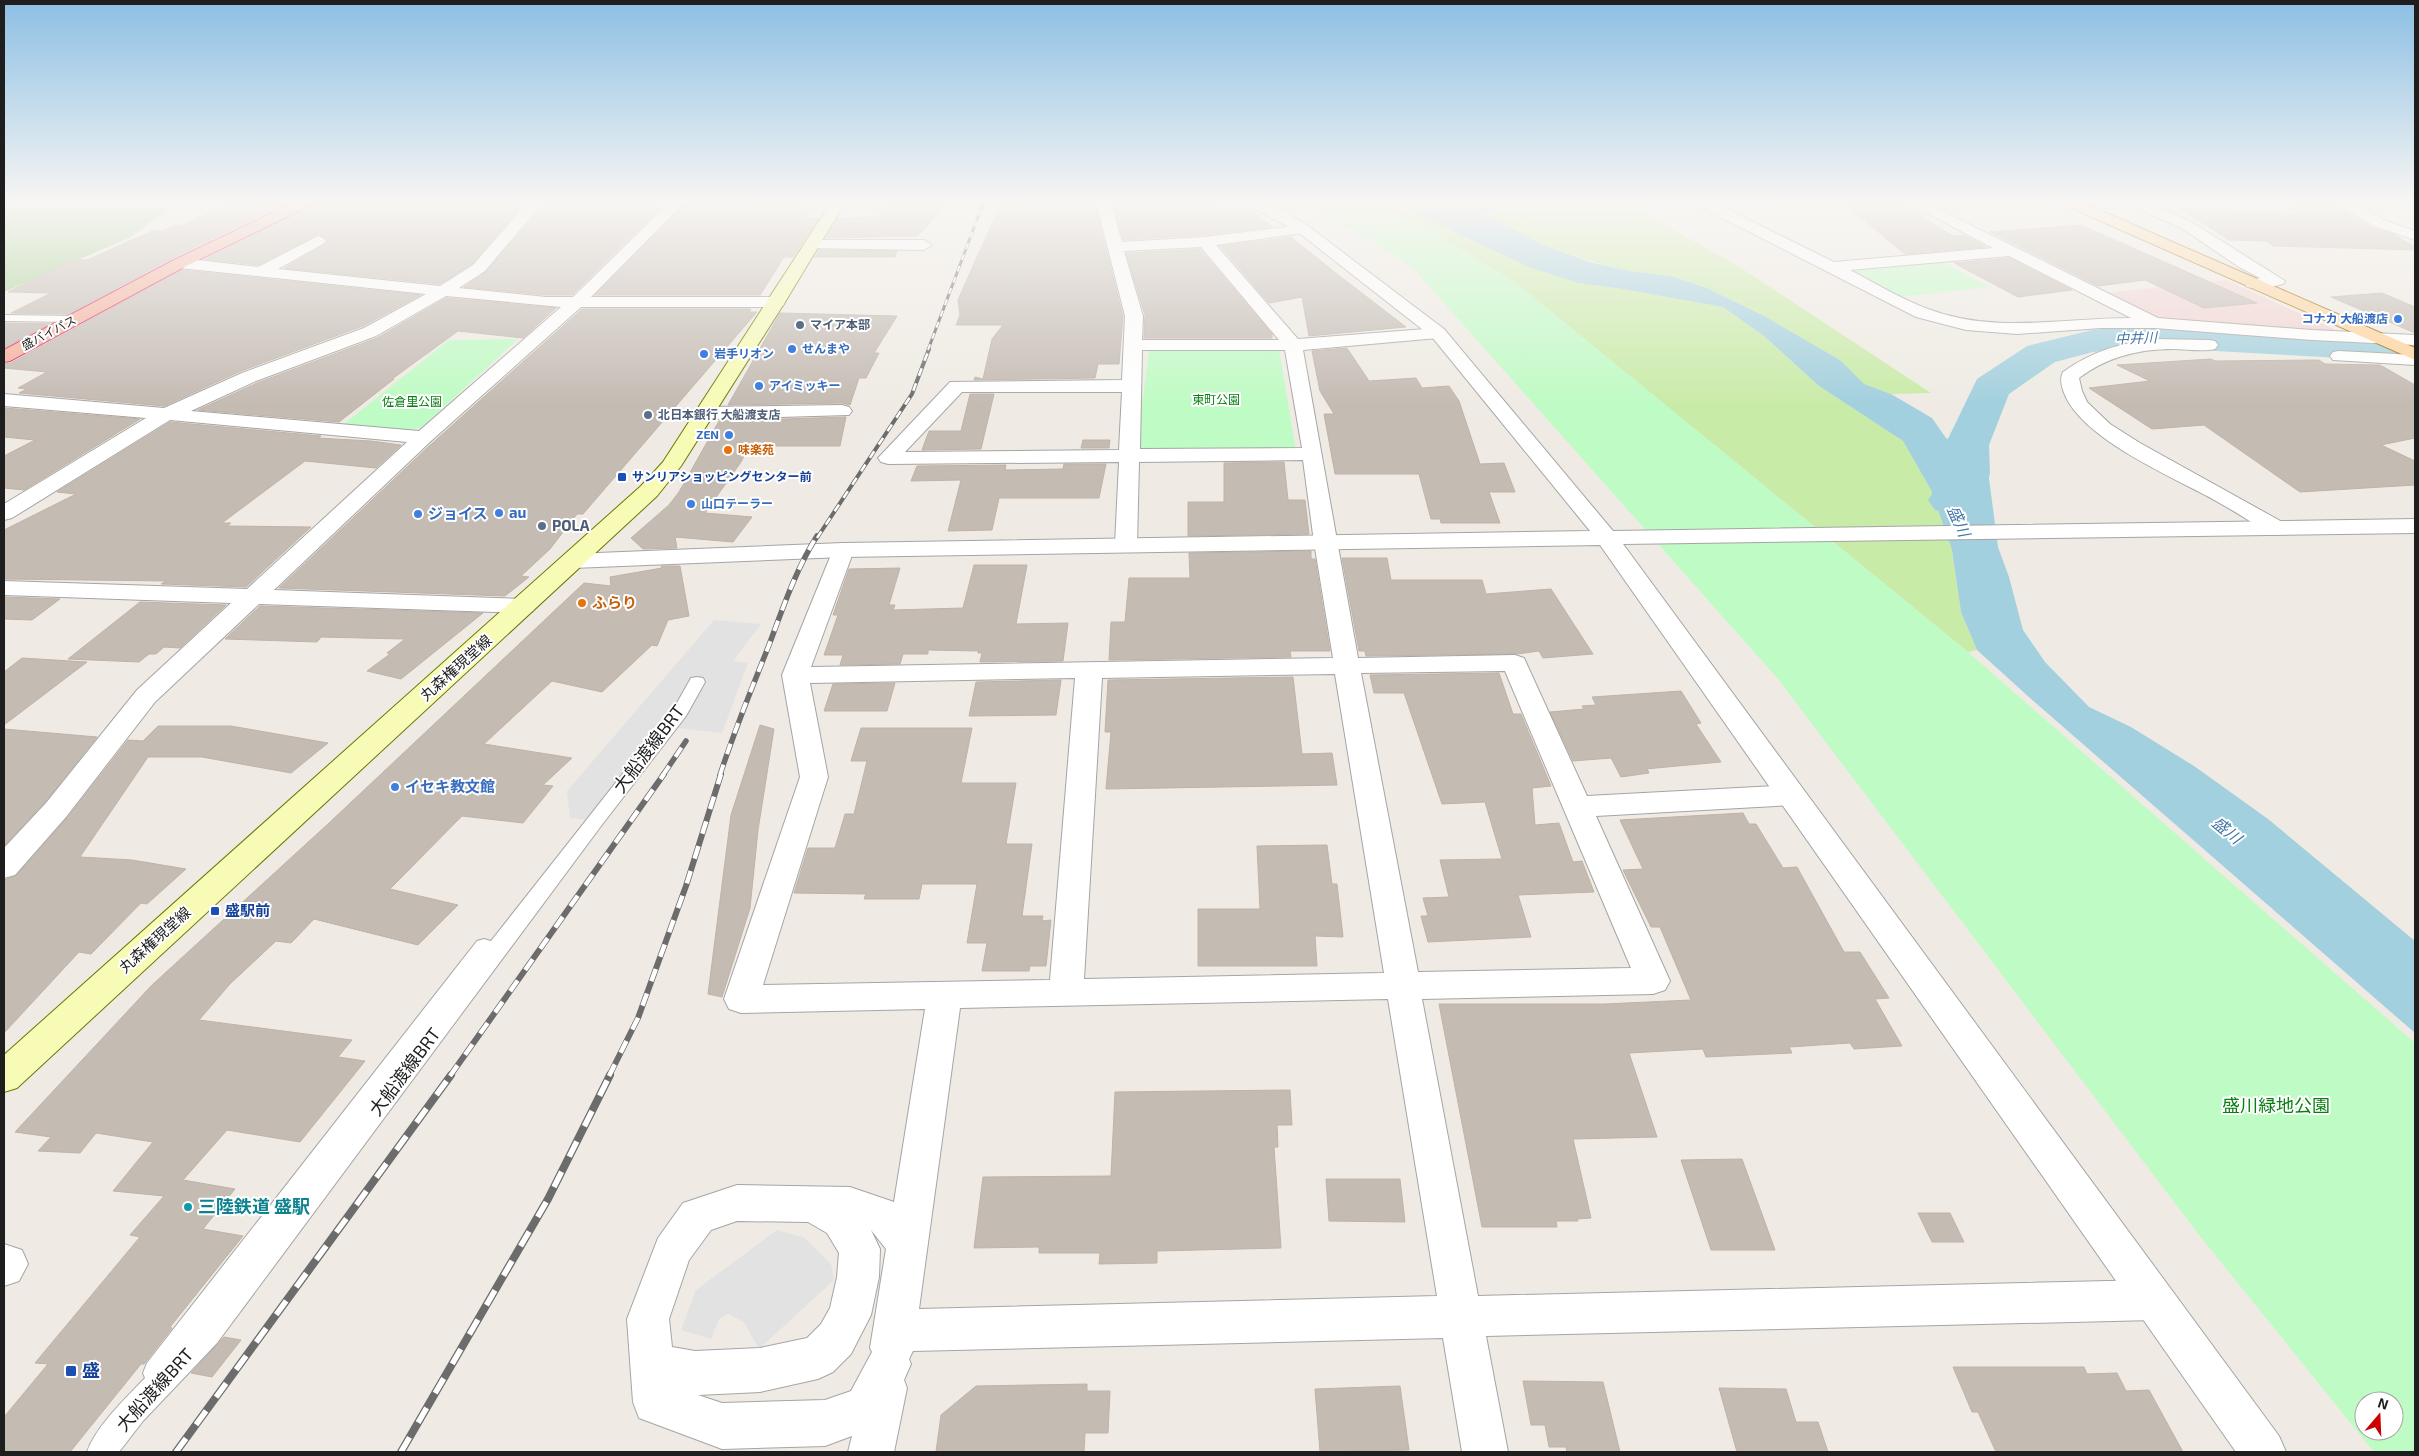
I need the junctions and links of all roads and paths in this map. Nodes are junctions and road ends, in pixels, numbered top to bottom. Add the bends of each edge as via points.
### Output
1 (169, 269) edge
2 (233, 269) edge
3 (266, 269) edge
4 (475, 269) edge
5 (610, 269) edge
6 (797, 269) edge
7 (1122, 269) edge
8 (1228, 269) edge
9 (1355, 269) edge
10 (1838, 269) edge
11 (2047, 269) edge
12 (2219, 269) edge
13 (2254, 269) edge
14 (260, 272) junction
15 (2253, 284) junction
16 (442, 292) junction
17 (577, 302) junction
18 (777, 302) junction
19 (4, 318) edge
20 (74, 320) junction
21 (2155, 323) junction
22 (1438, 333) junction
23 (2382, 340) junction
24 (2415, 340) edge
25 (1134, 345) junction
26 (1293, 345) junction
27 (2415, 355) edge
28 (4, 357) edge
29 (2415, 360) edge
30 (1133, 386) junction
31 (4, 400) edge
32 (842, 411) dead end
33 (706, 413) junction
34 (167, 414) junction
35 (424, 437) junction
36 (1313, 454) junction
37 (1130, 455) junction
38 (4, 513) edge
39 (2415, 526) edge
40 (2268, 528) junction
41 (1606, 537) junction
42 (1325, 542) junction
43 (1126, 545) junction
44 (843, 550) junction
45 (573, 561) junction
46 (4, 588) edge
47 (251, 596) junction
48 (524, 606) junction
49 (1347, 666) junction
50 (1089, 670) junction
51 (795, 675) junction
52 (1792, 795) junction
53 (1577, 807) junction
54 (6, 862) edge
55 (1403, 986) junction
56 (1066, 993) junction
57 (944, 996) junction
58 (4, 1077) edge
59 (813, 1204) junction
60 (908, 1246) junction
61 (4, 1263) edge
62 (4, 1267) edge
63 (2153, 1300) junction
64 (1461, 1316) junction
65 (892, 1347) junction
66 (652, 1366) junction
67 (133, 1411) junction
68 (101, 1452) edge
69 (871, 1452) edge
70 (1484, 1452) edge
71 (2263, 1452) edge

1 - 20 highway, 盛バイパス
2 - 14 street
3 - 14 street
4 - 16 street
5 - 17 street
6 - 18 main road, 丸森権現堂線
7 - 25 street via 1134,316
8 - 26 street
9 - 22 street
10 - 21 street via 1922,312 1966,325 2017,329
11 - 21 street
12 - 15 main road
13 - 15 street via 2277,281
14 - 16 street
15 - 23 main road
16 - 17 street
16 - 34 street via 370,332 249,377
17 - 18 street
17 - 35 street
18 - 33 main road, 丸森権現堂線
19 - 20 lane
20 - 28 highway, 盛バイパス
21 - 23 street
22 - 26 street
22 - 41 street
23 - 24 street
23 - 27 main road
25 - 26 street
25 - 30 street
26 - 36 street
29 - 40 street via 2204,344 2154,344 2108,353 2091,360 2070,376 2075,399 2108,431 2138,451 2255,514
30 - 37 street
30 - 37 street via 957,386 888,458
31 - 34 street
32 - 33 street
33 - 45 main road, 丸森権現堂線 via 660,479
34 - 35 street
34 - 38 street
35 - 47 street
36 - 37 street
36 - 42 street
37 - 43 street
39 - 40 street
40 - 41 street
41 - 42 street
41 - 52 street
42 - 43 street
42 - 49 street
43 - 44 street
44 - 45 street
44 - 51 street
45 - 48 main road, 丸森権現堂線
46 - 47 street
47 - 48 street
47 - 54 street via 146,696 56,810
48 - 58 main road, 丸森権現堂線
49 - 50 street
49 - 53 street via 1514,663
49 - 55 street
50 - 51 street
50 - 56 street
51 - 57 street via 814,777 741,999
52 - 53 street
52 - 63 street
53 - 55 street via 1653,981
55 - 56 street
55 - 64 street
56 - 57 street
57 - 60 street
59 - 60 street via 850,1205 886,1217
59 - 66 street via 737,1203 696,1216 672,1251 648,1319
59 - 66 street via 841,1220 860,1249 850,1315 836,1339 818,1357 760,1370 695,1373
60 - 65 street
61 - 62 street via 7,1264
63 - 64 street
63 - 71 street
64 - 65 street
64 - 70 street
65 - 66 street via 866,1408 825,1423 722,1426 656,1402
65 - 69 street
67 - 67 lane, 大船渡線BRT via 207,1334 680,712 697,682 669,710 583,819 161,1367
67 - 68 lane, 大船渡線BRT

